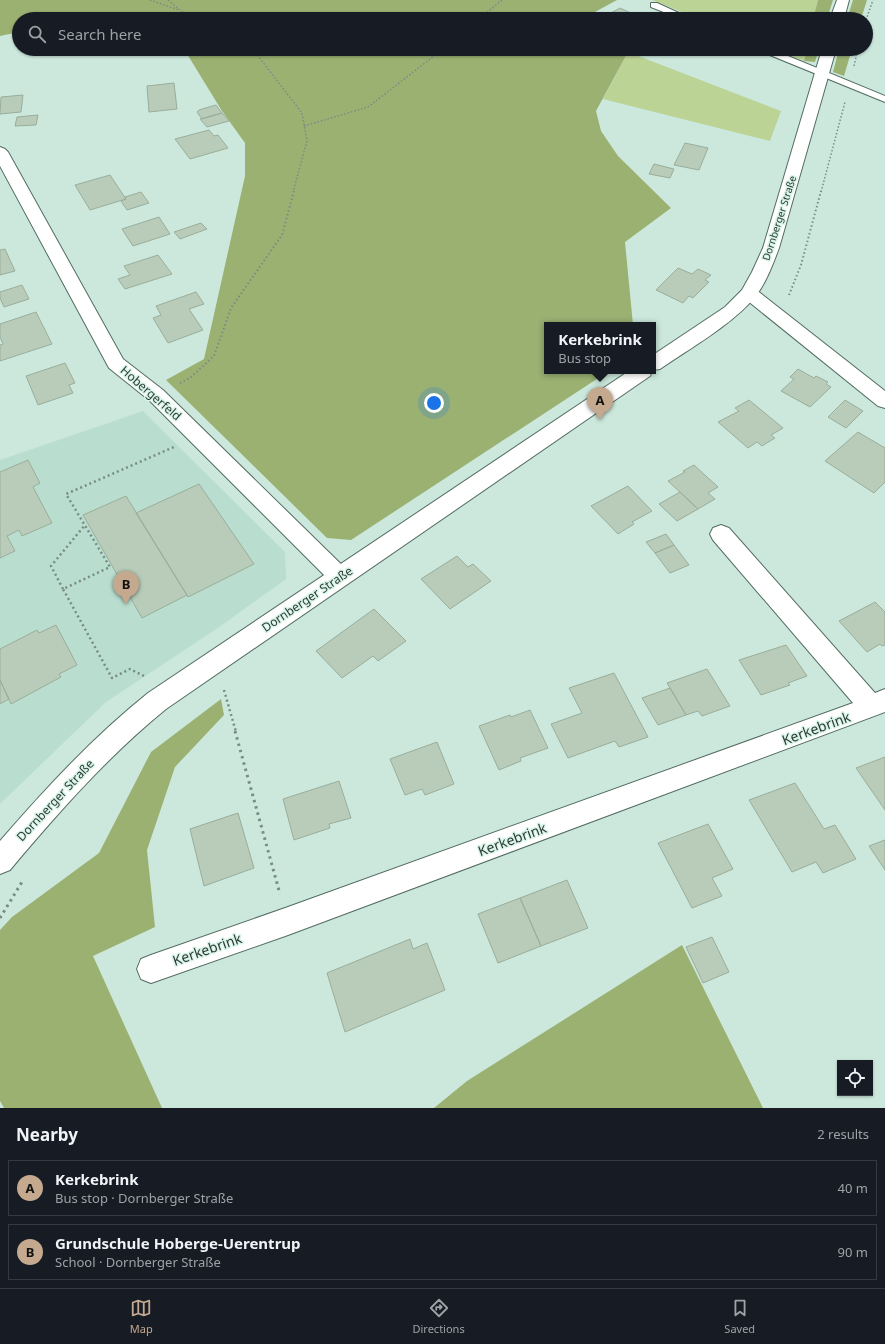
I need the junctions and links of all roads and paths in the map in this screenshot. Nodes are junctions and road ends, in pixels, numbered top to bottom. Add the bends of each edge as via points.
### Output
1 (150, 0) edge
2 (168, 0) edge
3 (502, 0) edge
4 (843, 0) edge
5 (873, 0) edge
6 (654, 5) dead end
7 (181, 11) joint
8 (487, 12) edge
9 (671, 12) edge
10 (839, 12) edge
11 (869, 12) edge
12 (258, 56) edge
13 (434, 56) edge
14 (780, 56) edge
15 (827, 56) edge
16 (822, 74) junction
17 (885, 99) edge
18 (304, 126) junction
19 (0, 152) edge
20 (749, 292) junction
21 (656, 362) edge
22 (639, 374) edge
23 (156, 395) junction
24 (885, 401) edge
25 (175, 447) dead end
26 (85, 525) junction
27 (721, 534) dead end
28 (340, 577) junction
29 (63, 589) junction
30 (147, 678) dead end
31 (224, 690) dead end
32 (878, 704) edge
33 (0, 861) edge
34 (288, 921) junction
35 (150, 969) dead end

1 - 7 path
2 - 7 path
3 - 8 path
4 - 10 street
5 - 11 path
6 - 9 lane
12 - 18 path via 302,113
13 - 18 path via 368,108
14 - 16 lane
15 - 16 street, Dornberger Straße
16 - 17 lane
16 - 20 street, Dornberger Straße via 771,248
18 - 23 path via 306,141 282,235 231,308 214,356 190,378
19 - 23 street, Hobergerfeld via 116,363
20 - 21 street, Dornberger Straße via 731,311
20 - 24 street
22 - 28 street, Dornberger Straße
23 - 28 street, Hobergerfeld
25 - 26 path via 66,494
26 - 29 path via 51,566
26 - 29 path via 110,567
27 - 32 street, Kerkebrink
28 - 33 street, Dornberger Straße via 171,690 138,715 68,782
29 - 30 path via 112,678 130,669
31 - 34 path
32 - 34 street, Kerkebrink
34 - 35 street, Kerkebrink

